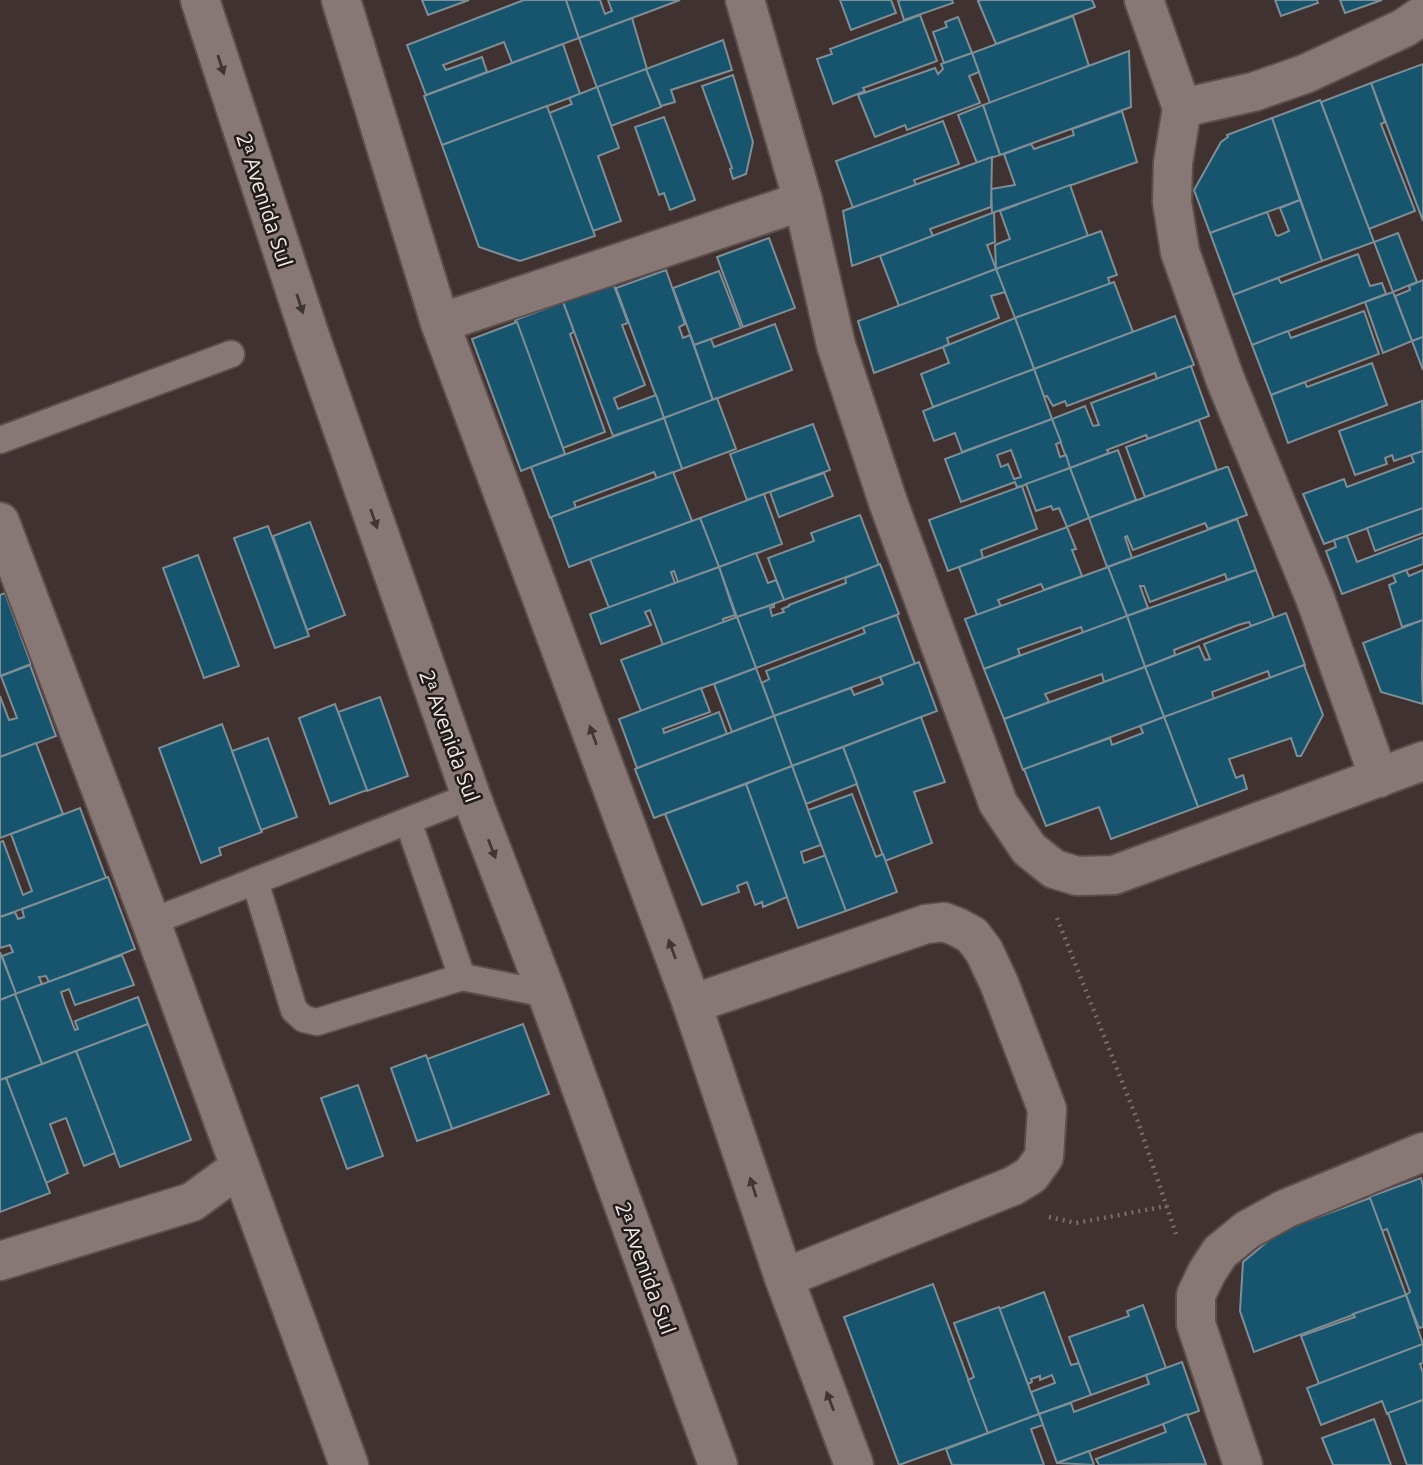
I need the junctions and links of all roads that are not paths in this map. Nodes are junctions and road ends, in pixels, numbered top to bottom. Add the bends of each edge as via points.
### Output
1 (200, 0) edge
2 (341, 0) edge
3 (745, 0) edge
4 (1144, 0) edge
5 (1423, 15) edge
6 (1182, 108) junction
7 (803, 201) junction
8 (440, 323) junction
9 (231, 354) dead end
10 (0, 440) edge
11 (0, 522) edge
12 (1423, 761) edge
13 (1379, 778) junction
14 (471, 796) junction
15 (408, 821) junction
16 (255, 881) junction
17 (151, 922) junction
18 (462, 977) junction
19 (547, 994) junction
20 (692, 1004) junction
21 (1423, 1153) edge
22 (240, 1167) junction
23 (0, 1261) edge
24 (783, 1278) junction
25 (349, 1465) edge
26 (718, 1465) edge
27 (854, 1465) edge
28 (1243, 1465) edge

1 -> 14 street, 2ᵃ Avenida Sul via 311,339
2 - 8 street
3 - 7 street
4 - 6 street
5 - 6 street via 1305,74
6 - 13 street via 1172,202 1180,252 1225,379 1315,598
7 - 8 street
7 - 13 street via 836,345 887,502 998,803 1029,849 1054,869 1077,876 1114,876
20 -> 8 street
9 - 10 lane
11 - 17 street
12 - 13 street
14 - 15 lane
14 -> 19 street, 2ᵃ Avenida Sul
15 - 16 lane
15 - 18 lane
16 - 17 lane
16 - 18 lane via 293,1010 304,1019 317,1022
17 - 22 street
18 - 19 lane
19 - 26 street, 2ᵃ Avenida Sul
24 -> 20 street
20 - 24 street via 926,924 944,922 972,935 984,951 1047,1109 1044,1157 1031,1175 1006,1190
21 - 28 street via 1285,1209 1247,1230 1220,1252 1207,1272 1196,1295 1196,1324
22 - 23 street via 192,1202
22 - 25 street
27 -> 24 street

